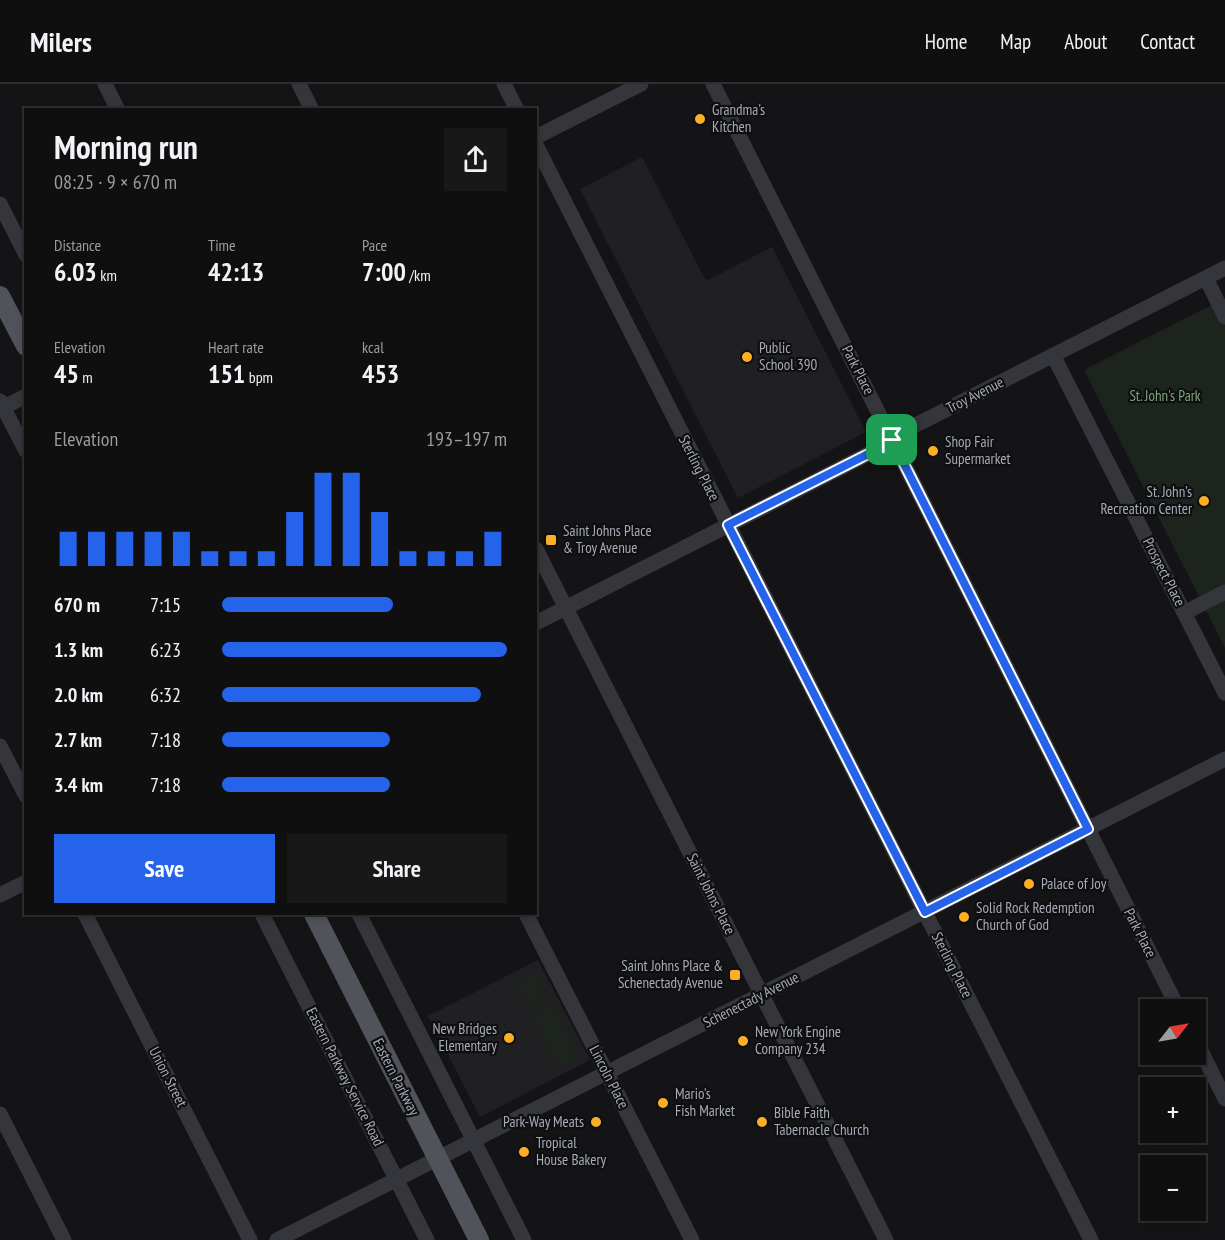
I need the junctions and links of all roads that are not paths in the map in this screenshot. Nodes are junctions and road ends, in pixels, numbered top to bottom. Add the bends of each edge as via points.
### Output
1 (105, 84) edge
2 (299, 84) edge
3 (504, 84) edge
4 (641, 84) edge
5 (713, 84) edge
6 (117, 108) edge
7 (311, 108) edge
8 (516, 108) edge
9 (537, 136) edge
10 (537, 147) edge
11 (0, 204) edge
12 (24, 251) edge
13 (1225, 268) edge
14 (1206, 278) junction
15 (0, 296) edge
16 (1225, 317) edge
17 (24, 342) edge
18 (1053, 355) junction
19 (24, 397) edge
20 (1, 406) edge
21 (892, 440) junction
22 (24, 447) edge
23 (728, 525) junction
24 (537, 551) edge
25 (1225, 592) edge
26 (566, 608) junction
27 (1184, 613) junction
28 (537, 622) edge
29 (1225, 693) edge
30 (0, 746) edge
31 (1225, 759) edge
32 (24, 792) edge
33 (1088, 829) junction
34 (24, 883) edge
35 (0, 895) edge
36 (925, 912) junction
37 (86, 915) edge
38 (263, 915) edge
39 (315, 915) edge
40 (360, 915) edge
41 (527, 915) edge
42 (761, 994) junction
43 (1173, 999) edge
44 (1206, 1061) edge
45 (607, 1073) junction
46 (1225, 1099) edge
47 (0, 1114) edge
48 (474, 1141) junction
49 (437, 1159) junction
50 (397, 1179) junction
51 (64, 1240) edge
52 (250, 1240) edge
53 (277, 1240) edge
54 (427, 1240) edge
55 (479, 1240) edge
56 (524, 1240) edge
57 (692, 1240) edge
58 (886, 1240) edge
59 (1091, 1240) edge

1 - 6 street
2 - 7 street
3 - 8 street
4 - 9 street
5 - 21 street, Park Place
10 - 23 street, Sterling Place
11 - 12 street
13 - 14 street, Troy Avenue
14 - 16 street
14 - 18 street, Troy Avenue
15 - 17 main road
18 - 21 street, Troy Avenue
18 - 27 street, Prospect Place
19 - 20 street
20 - 22 street
21 - 23 street, Troy Avenue
21 - 33 street, Park Place
23 - 26 street, Troy Avenue
23 - 36 street, Sterling Place
24 - 26 street, Saint Johns Place
25 - 27 street
26 - 28 street, Troy Avenue
26 - 42 street, Saint Johns Place
27 - 29 street, Prospect Place
30 - 32 street
31 - 33 street, Schenectady Avenue
33 - 36 street, Schenectady Avenue
33 - 43 street, Park Place
34 - 35 street
36 - 42 street, Schenectady Avenue
36 - 59 street, Sterling Place
37 - 52 street, Union Street
38 - 50 street, Eastern Parkway Service Road
39 - 49 main road, Eastern Parkway
40 - 48 street
41 - 45 street, Lincoln Place
42 - 45 street, Schenectady Avenue
42 - 58 street, Saint Johns Place
44 - 46 street
45 - 48 street, Schenectady Avenue
45 - 57 street, Lincoln Place
47 - 51 street
48 - 49 street, Schenectady Avenue
48 - 56 street
49 - 50 street, Schenectady Avenue
49 - 55 main road, Eastern Parkway
50 - 53 street, Schenectady Avenue
50 - 54 street, Eastern Parkway Service Road

